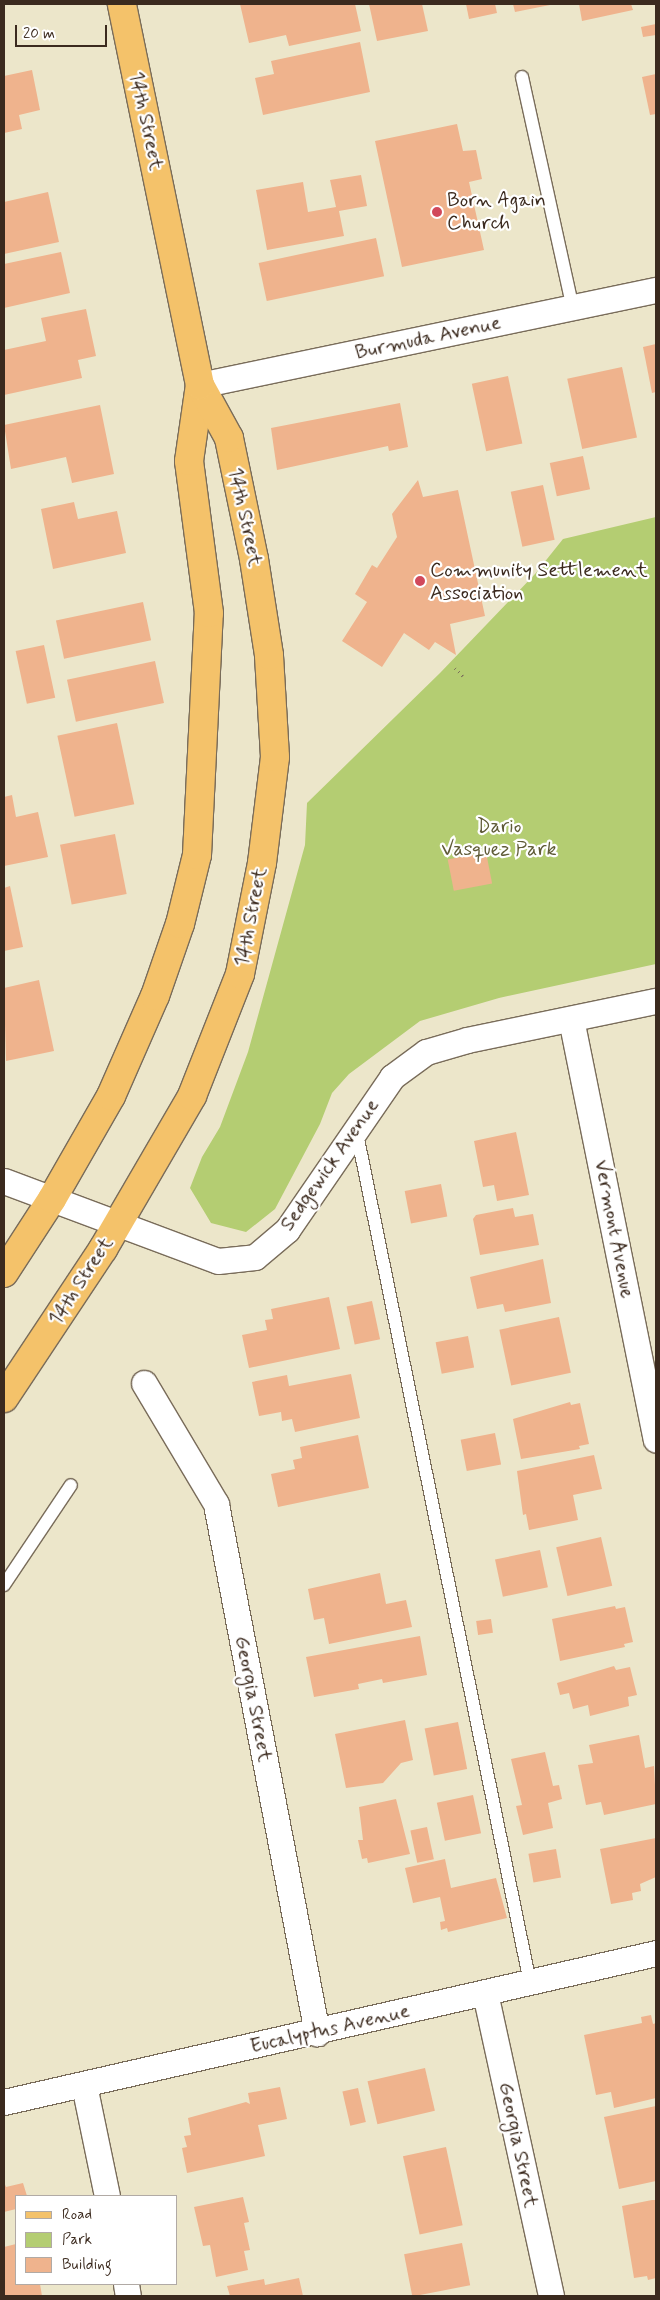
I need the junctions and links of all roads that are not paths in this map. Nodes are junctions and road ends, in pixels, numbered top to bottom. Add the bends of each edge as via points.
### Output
1 (122, 4) edge
2 (522, 77) dead end
3 (656, 290) edge
4 (573, 308) junction
5 (200, 386) junction
6 (656, 1001) edge
7 (571, 1019) junction
8 (356, 1129) junction
9 (4, 1180) edge
10 (52, 1199) junction
11 (119, 1222) junction
12 (4, 1273) edge
13 (144, 1383) dead end
14 (4, 1398) edge
15 (656, 1439) edge
16 (71, 1485) dead end
17 (4, 1585) edge
18 (656, 1954) edge
19 (530, 1983) junction
20 (485, 1993) junction
21 (317, 2033) junction
22 (84, 2085) junction
23 (4, 2102) edge
24 (107, 2195) edge
25 (552, 2296) edge

1 - 5 main road, 14th Street
2 - 4 lane
3 - 4 street, Burmuda Avenue
4 - 5 street, Burmuda Avenue
5 - 10 main road, 14th Street via 189,461 209,613 197,855 180,924 155,996 111,1096
5 - 11 main road, 14th Street via 229,438 254,559 269,655 274,757 262,863 239,980 192,1096
6 - 7 street, Sedgewick Avenue
7 - 8 street, Sedgewick Avenue via 467,1040 426,1052 392,1077
7 - 15 street, Vermont Avenue
8 - 11 street, Sedgewick Avenue via 287,1230 256,1257 218,1261
8 - 19 lane
9 - 10 street, Sedgewick Avenue
10 - 11 street, Sedgewick Avenue
10 - 12 main road, 14th Street
11 - 14 main road, 14th Street
13 - 21 street, Georgia Street via 216,1504
16 - 17 lane
18 - 19 street, Eucalyptus Avenue
19 - 20 street, Eucalyptus Avenue
20 - 21 street, Eucalyptus Avenue
20 - 25 street, Georgia Street
21 - 22 street, Eucalyptus Avenue
22 - 23 street, Eucalyptus Avenue
22 - 24 street

